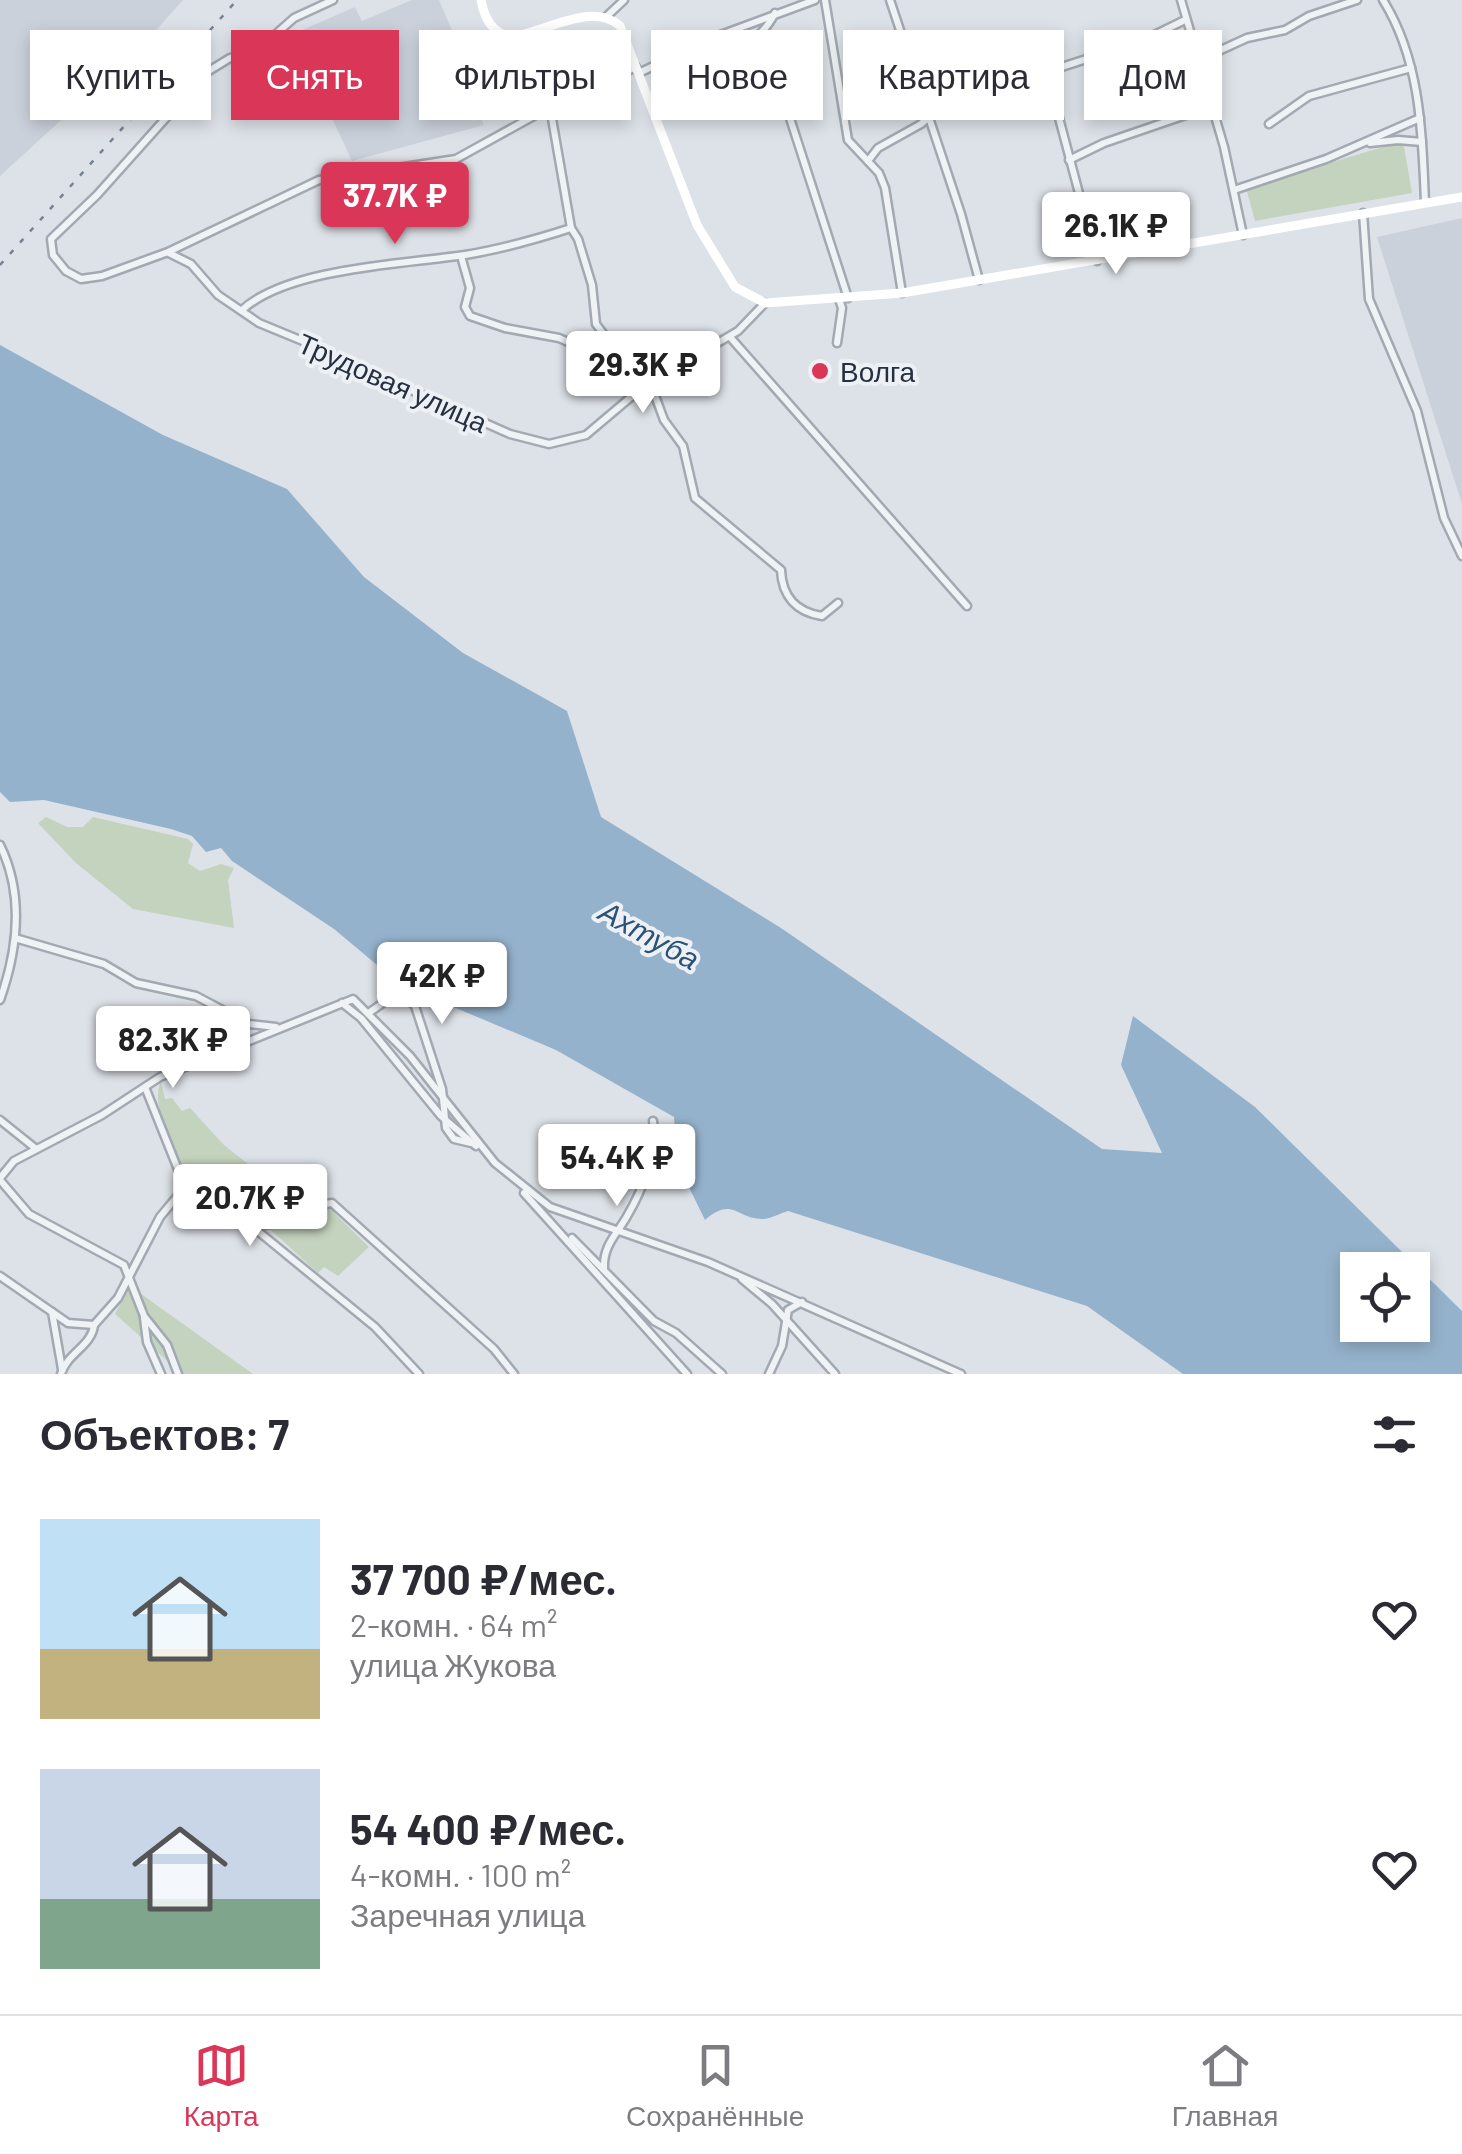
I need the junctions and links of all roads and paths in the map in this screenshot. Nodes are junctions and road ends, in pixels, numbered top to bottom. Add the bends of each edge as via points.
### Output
1 (333, 0) edge
2 (481, 0) edge
3 (624, 0) edge
4 (815, 0) edge
5 (824, 0) edge
6 (890, 0) edge
7 (1181, 0) edge
8 (1358, 0) edge
9 (1383, 0) edge
10 (775, 14) junction
11 (608, 16) junction
12 (1185, 20) junction
13 (735, 30) edge
14 (763, 30) edge
15 (900, 30) edge
16 (1188, 30) edge
17 (1222, 49) edge
18 (651, 65) edge
19 (1064, 65) edge
20 (1411, 68) junction
21 (638, 70) junction
22 (631, 73) edge
23 (1420, 118) junction
24 (526, 120) edge
25 (552, 120) edge
26 (789, 120) edge
27 (923, 120) edge
28 (929, 120) edge
29 (1059, 120) edge
30 (1171, 120) edge
31 (1216, 120) edge
32 (1269, 124) dead end
33 (1422, 142) junction
34 (1364, 144) junction
35 (1070, 160) junction
36 (868, 161) junction
37 (1234, 190) junction
38 (1462, 197) edge
39 (1426, 202) junction
40 (1363, 213) junction
41 (571, 228) junction
42 (1243, 236) junction
43 (168, 252) junction
44 (460, 256) junction
45 (1096, 261) junction
46 (979, 280) junction
47 (902, 293) junction
48 (844, 298) junction
49 (765, 302) junction
50 (242, 310) junction
51 (730, 336) junction
52 (837, 343) dead end
53 (630, 369) junction
54 (650, 382) junction
55 (1462, 556) edge
56 (838, 603) dead end
57 (967, 606) dead end
58 (0, 845) edge
59 (14, 938) junction
60 (0, 1000) edge
61 (342, 1002) junction
62 (370, 1012) junction
63 (277, 1026) junction
64 (145, 1087) junction
65 (445, 1102) junction
66 (0, 1120) edge
67 (446, 1120) junction
68 (654, 1121) dead end
69 (475, 1143) junction
70 (36, 1149) junction
71 (495, 1163) junction
72 (0, 1179) edge
73 (184, 1187) junction
74 (550, 1220) junction
75 (246, 1222) junction
76 (618, 1229) junction
77 (605, 1269) junction
78 (129, 1273) junction
79 (736, 1273) junction
80 (0, 1276) edge
81 (802, 1302) junction
82 (51, 1311) junction
83 (144, 1316) junction
84 (786, 1321) junction
85 (94, 1325) junction
86 (62, 1372) edge
87 (160, 1374) edge
88 (178, 1374) edge
89 (418, 1374) edge
90 (514, 1374) edge
91 (687, 1374) edge
92 (722, 1374) edge
93 (769, 1374) edge
94 (835, 1374) edge
95 (960, 1374) edge

1 - 43 street via 294,18 260,49 207,72 50,243 58,262 81,279
2 - 11 main road via 486,19 509,36
3 - 11 street
4 - 10 street
5 - 36 street via 848,140
6 - 15 street
7 - 12 street
8 - 17 street
9 - 20 street
10 - 13 street
10 - 14 street
11 - 21 main road via 626,38
12 - 16 street
12 - 19 street
18 - 21 street
20 - 23 street
20 - 32 street via 1308,96
21 - 22 street
21 - 49 main road via 677,180 716,262 744,294
23 - 33 street
23 - 34 street
24 - 43 street via 456,160 319,180
25 - 41 street
26 - 48 street
27 - 36 street
28 - 46 street
29 - 35 street
30 - 35 street
31 - 37 street
33 - 34 street
33 - 39 street
34 - 37 street
35 - 45 street
36 - 47 street via 885,188
37 - 42 street
38 - 39 main road
39 - 40 main road
40 - 42 main road
40 - 55 street via 1368,299 1416,411 1444,518
41 - 44 street
41 - 53 street via 592,285 596,324
42 - 45 main road
43 - 50 street, Трудовая улица
44 - 50 street via 278,287
44 - 53 street via 470,316 558,338
45 - 46 main road
46 - 47 main road
47 - 48 main road
48 - 49 main road
48 - 52 street
49 - 51 street, Трудовая улица
50 - 54 street, Трудовая улица via 356,370 539,444 586,436
51 - 54 street, Трудовая улица
51 - 57 street
53 - 54 street
54 - 56 street via 683,446 700,506 781,570 784,591 796,607 822,616
58 - 59 street via 17,903
59 - 60 street
59 - 63 street via 104,964 136,983 196,996 249,1024
61 - 62 street via 353,999
61 - 63 street
61 - 67 street
62 - 65 street
62 - 65 street via 394,996 415,1006
63 - 64 street
64 - 70 street
64 - 73 street
65 - 67 street
65 - 69 street
66 - 70 street
67 - 69 street
68 - 76 street via 646,1178
69 - 71 street
70 - 72 street
71 - 74 street
71 - 76 street via 550,1206
72 - 78 street via 29,1214 112,1256
73 - 75 street
73 - 78 street
74 - 77 street
74 - 91 street
75 - 89 street via 375,1327
75 - 90 street via 274,1224 332,1203
76 - 77 street
76 - 79 street
77 - 92 street via 654,1322
78 - 83 street
78 - 85 street
79 - 81 street
79 - 84 street
80 - 82 street
81 - 84 street via 788,1310
81 - 95 street
82 - 85 street via 68,1323
82 - 86 street
83 - 87 street
83 - 88 street via 167,1345
84 - 93 street
84 - 94 street
85 - 86 street via 92,1337

